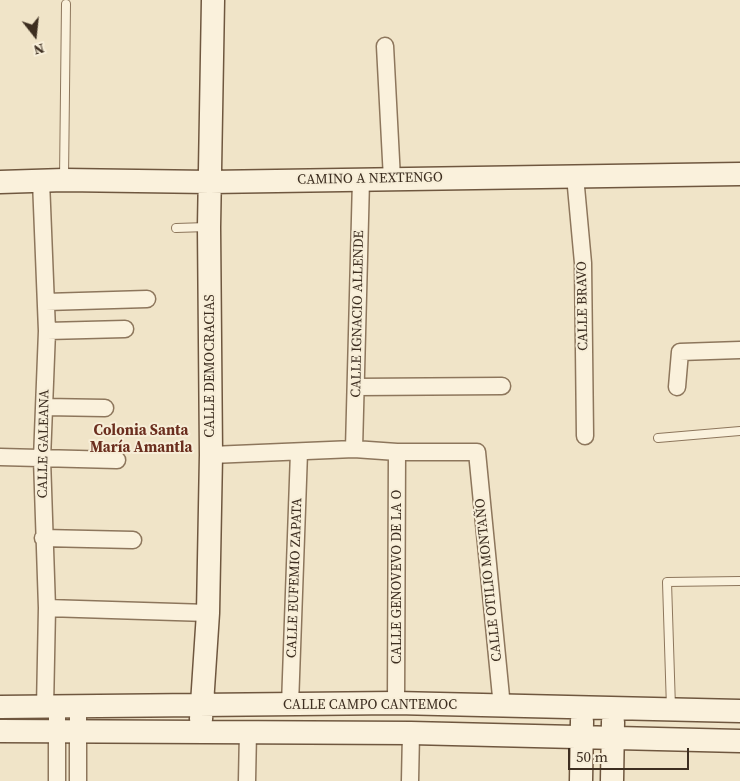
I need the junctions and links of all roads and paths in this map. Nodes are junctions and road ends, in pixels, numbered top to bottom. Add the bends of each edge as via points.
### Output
1 (213, 0) edge
2 (66, 4) dead end
3 (384, 46) dead end
4 (740, 174) edge
5 (575, 176) junction
6 (392, 179) junction
7 (64, 180) junction
8 (361, 180) junction
9 (41, 181) junction
10 (0, 182) edge
11 (210, 182) junction
12 (209, 227) junction
13 (176, 228) dead end
14 (147, 299) dead end
15 (46, 302) junction
16 (125, 329) dead end
17 (47, 331) junction
18 (740, 350) edge
19 (502, 386) dead end
20 (356, 387) junction
21 (677, 388) dead end
22 (45, 408) junction
23 (106, 408) dead end
24 (740, 431) edge
25 (585, 436) dead end
26 (658, 438) dead end
27 (354, 449) junction
28 (299, 452) junction
29 (397, 452) junction
30 (211, 455) junction
31 (0, 457) edge
32 (42, 459) junction
33 (117, 460) dead end
34 (43, 538) junction
35 (133, 540) dead end
36 (740, 581) edge
37 (47, 608) junction
38 (208, 613) junction
39 (396, 704) junction
40 (201, 705) junction
41 (290, 705) junction
42 (60, 707) junction
43 (502, 707) junction
44 (0, 708) edge
45 (583, 708) junction
46 (613, 708) junction
47 (671, 710) junction
48 (740, 711) edge
49 (67, 730) junction
50 (0, 731) edge
51 (201, 731) junction
52 (248, 731) junction
53 (411, 733) junction
54 (582, 736) junction
55 (613, 738) junction
56 (740, 741) edge
57 (57, 781) edge
58 (78, 781) edge
59 (247, 781) edge
60 (410, 781) edge
61 (582, 781) edge
62 (612, 781) edge

1 - 11 street, CALLE DEMOCRACIAS
2 - 7 lane
3 - 6 street
4 - 5 street, CAMINO A NEXTENGO
5 - 6 street, CAMINO A NEXTENGO
5 - 25 street, CALLE BRAVO via 582,262
6 - 8 street, CAMINO A NEXTENGO
7 - 9 street, CAMINO A NEXTENGO
7 - 11 street, CAMINO A NEXTENGO
8 - 11 street, CAMINO A NEXTENGO
8 - 20 street, CALLE IGNACIO ALLENDE
9 - 10 street, CAMINO A NEXTENGO
9 - 15 street, CALLE GALEANA
11 - 12 street, CALLE DEMOCRACIAS
12 - 13 lane
12 - 30 street, CALLE DEMOCRACIAS
14 - 15 street
15 - 17 street, CALLE GALEANA
16 - 17 street
17 - 22 street, CALLE GALEANA
18 - 21 street via 680,352
19 - 20 street
20 - 27 street, CALLE IGNACIO ALLENDE
22 - 23 street
22 - 32 street, CALLE GALEANA
24 - 26 lane
27 - 28 street
27 - 29 street
28 - 30 street
28 - 41 street, CALLE EUFEMIO ZAPATA
29 - 39 street, CALLE GENOVEVO DE LA O
29 - 43 street, CALLE OTILIO MONTAÑO via 477,452
30 - 38 street, CALLE DEMOCRACIAS
31 - 32 street
32 - 33 street
32 - 34 street, CALLE GALEANA
34 - 35 street
34 - 37 street, CALLE GALEANA
36 - 47 lane via 667,582
37 - 38 street
37 - 42 street, CALLE GALEANA
38 - 40 street, CALLE DEMOCRACIAS
39 - 41 street, CALLE CAMPO CANTEMOC
39 - 43 street, CALLE CAMPO CANTEMOC
40 - 41 street, CALLE CAMPO CANTEMOC
40 - 42 street, CALLE CAMPO CANTEMOC
40 - 51 street, CALLE DEMOCRACIAS
42 - 44 street, CALLE CAMPO CANTEMOC
42 - 49 street, CALLE GALEANA
43 - 45 street, CALLE CAMPO CANTEMOC
45 - 46 street, CALLE CAMPO CANTEMOC
45 - 54 street
46 - 47 street, CALLE CAMPO CANTEMOC
46 - 55 street
47 - 48 street, CALLE CAMPO CANTEMOC
49 - 50 street, CALLE CAMPO CANTEMOC
49 - 51 street, CALLE CAMPO CANTEMOC
49 - 57 street
49 - 58 street
51 - 52 street, CALLE CAMPO CANTEMOC
52 - 53 street, CALLE CAMPO CANTEMOC
52 - 59 street
53 - 54 street, CALLE CAMPO CANTEMOC
53 - 60 street
54 - 55 street, CALLE CAMPO CANTEMOC
54 - 61 street
55 - 56 street, CALLE CAMPO CANTEMOC
55 - 62 street

